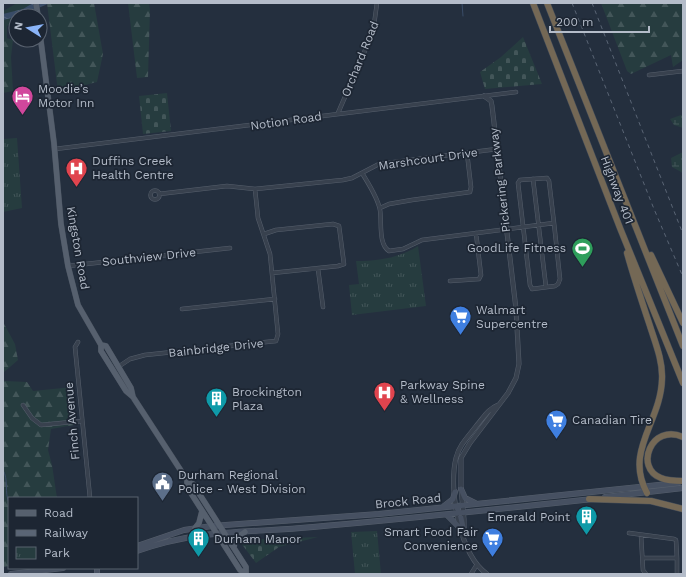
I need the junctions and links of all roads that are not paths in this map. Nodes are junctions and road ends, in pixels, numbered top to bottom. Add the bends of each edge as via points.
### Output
1 (377, 3) edge
2 (533, 3) edge
3 (547, 3) edge
4 (42, 48) edge
5 (683, 71) edge
6 (649, 75) dead end
7 (516, 92) dead end
8 (484, 96) junction
9 (338, 113) junction
10 (55, 149) junction
11 (497, 149) junction
12 (467, 153) junction
13 (362, 172) junction
14 (533, 179) junction
15 (255, 189) junction
16 (159, 194) dead end
17 (380, 208) junction
18 (554, 223) junction
19 (538, 225) junction
20 (523, 226) junction
21 (506, 228) junction
22 (620, 228) junction
23 (637, 228) junction
24 (476, 233) junction
25 (264, 234) junction
26 (230, 248) dead end
27 (68, 266) junction
28 (318, 269) junction
29 (272, 273) junction
30 (450, 281) dead end
31 (546, 287) junction
32 (274, 299) junction
33 (323, 307) dead end
34 (182, 309) dead end
35 (683, 323) edge
36 (78, 342) dead end
37 (683, 346) edge
38 (116, 368) junction
39 (683, 383) edge
40 (23, 405) dead end
41 (498, 405) junction
42 (82, 421) junction
43 (476, 427) junction
44 (480, 430) junction
45 (683, 437) edge
46 (187, 480) junction
47 (683, 482) edge
48 (683, 488) edge
49 (460, 489) junction
50 (646, 490) junction
51 (455, 492) junction
52 (90, 497) edge
53 (589, 499) junction
54 (478, 503) junction
55 (463, 505) junction
56 (456, 506) junction
57 (443, 507) junction
58 (683, 509) edge
59 (202, 511) junction
60 (379, 514) junction
61 (460, 514) junction
62 (447, 515) junction
63 (380, 521) junction
64 (220, 525) junction
65 (212, 526) junction
66 (458, 526) junction
67 (196, 528) junction
68 (224, 532) junction
69 (245, 532) junction
70 (216, 533) junction
71 (630, 533) dead end
72 (464, 534) junction
73 (641, 535) junction
74 (138, 546) edge
75 (234, 549) junction
76 (138, 552) edge
77 (644, 558) junction
78 (677, 558) junction
79 (476, 566) junction
80 (53, 569) edge
81 (11, 574) edge
82 (246, 574) edge
83 (471, 574) edge
84 (487, 574) edge
85 (646, 574) edge
86 (677, 574) edge

1 - 9 street, Orchard Road via 373,32
2 - 22 highway, Highway 401
3 - 23 highway, Highway 401
4 - 10 main road, Kingston Road
5 - 6 street
7 - 8 street, Notion Road
8 - 9 street, Notion Road
8 - 11 street, Pickering Parkway via 491,101
9 - 10 street, Notion Road
10 - 27 main road, Kingston Road via 61,224
11 - 12 street, Marshcourt Drive
11 - 21 street, Pickering Parkway
12 - 13 street, Marshcourt Drive via 379,164
12 - 17 street via 470,192 389,204
13 - 15 street via 343,180
13 - 17 street
14 - 18 street via 545,177 549,181
14 - 19 street
14 - 20 street via 520,180 518,183
15 - 16 street via 228,186
15 - 25 street, Bainbridge Drive via 258,218
17 - 24 street via 383,240 385,248 390,251 403,249 422,240
18 - 19 street
18 - 31 street via 560,279 555,286
19 - 20 street
19 - 31 street
20 - 21 street
20 - 31 street via 530,285 532,289
21 - 24 street
21 - 41 street, Pickering Parkway via 516,309 519,364 516,378
22 - 39 highway, Highway 401
22 - 50 highway via 656,346 662,378 658,407 640,451 640,468
23 - 35 highway
23 - 37 highway, Highway 401
24 - 30 street via 481,275 479,278
25 - 28 street via 288,228 333,224 339,226 345,263
25 - 29 street, Bainbridge Drive
26 - 27 street, Southview Drive
27 - 38 main road, Kingston Road via 78,305 101,350
28 - 29 street
28 - 33 street
29 - 32 street, Bainbridge Drive
32 - 34 street
32 - 38 street, Bainbridge Drive via 278,334 276,340 145,355 130,359
36 - 42 street, Finch Avenue via 75,347
38 - 46 main road, Kingston Road via 126,391 133,397
40 - 42 street via 32,418 41,425
41 - 43 street, Pickering Parkway via 490,408
41 - 44 street, Pickering Parkway
42 - 52 street, Finch Avenue
43 - 44 street
43 - 51 street, Pickering Parkway via 460,447 456,458
44 - 49 street, Pickering Parkway via 461,458
45 - 47 highway via 671,434 662,436 654,441 648,456 650,468 657,476
46 - 59 main road, Kingston Road via 187,487
46 - 64 main road, Kingston Road via 194,484
47 - 50 main road, Brock Road
48 - 50 main road, Brock Road
49 - 54 main road via 465,498
49 - 55 street, Pickering Parkway
50 - 53 main road, Brock Road
50 - 54 main road, Brock Road
51 - 56 street, Pickering Parkway
51 - 57 main road via 453,499
53 - 58 highway via 651,500
53 - 61 main road, Brock Road
54 - 55 main road, Brock Road
55 - 56 main road, Brock Road
55 - 61 street, Pickering Parkway
56 - 57 main road, Brock Road
56 - 61 main road
57 - 60 main road, Brock Road
59 - 65 main road, Kingston Road
59 - 67 main road
60 - 63 main road
60 - 64 main road, Brock Road
61 - 62 main road, Brock Road
61 - 66 street, Pickering Parkway
61 - 72 main road
62 - 63 main road, Brock Road
62 - 66 main road
63 - 69 main road, Brock Road
64 - 65 main road, Brock Road
64 - 68 main road, Kingston Road
65 - 67 main road, Brock Road
65 - 70 main road, Kingston Road
66 - 72 street, Pickering Parkway
67 - 74 main road, Brock Road
68 - 69 main road, Brock Road
68 - 70 main road, Brock Road
68 - 75 main road, Kingston Road
69 - 75 main road via 235,538
70 - 76 main road, Brock Road via 167,541
70 - 82 main road, Kingston Road via 240,570
71 - 73 street
72 - 79 street, Pickering Parkway via 466,546
73 - 77 street
73 - 78 street via 676,540
75 - 82 main road, Kingston Road via 246,567
77 - 78 street
77 - 85 street via 643,570
78 - 86 street
79 - 83 street
79 - 84 street, Pickering Parkway
80 - 81 main road

